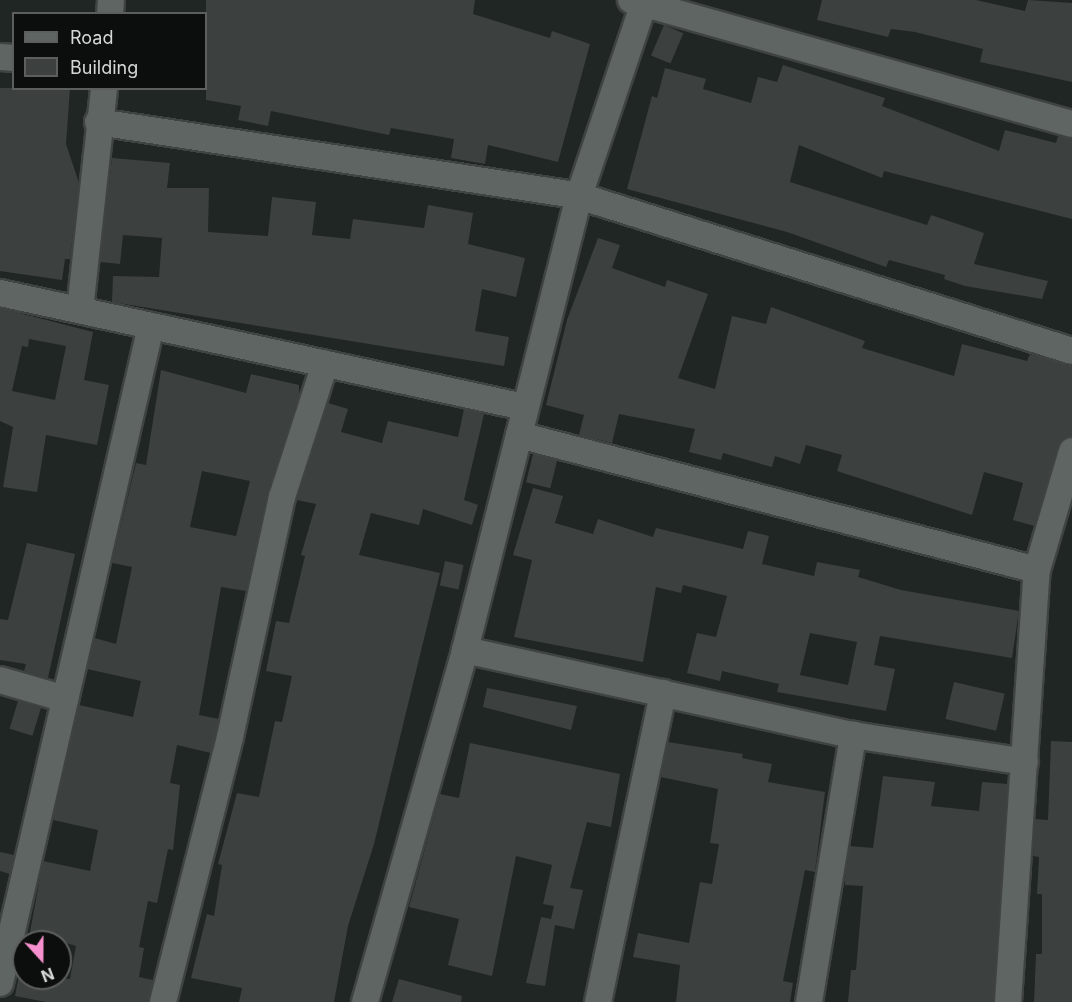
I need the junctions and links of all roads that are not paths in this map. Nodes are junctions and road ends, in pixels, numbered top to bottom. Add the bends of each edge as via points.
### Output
1 (640, 1) edge
2 (104, 90) edge
3 (98, 122) junction
4 (1072, 124) edge
5 (579, 196) junction
6 (0, 293) edge
7 (80, 310) junction
8 (151, 326) junction
9 (1072, 351) edge
10 (325, 364) junction
11 (524, 407) junction
12 (519, 435) junction
13 (1072, 451) edge
14 (1037, 570) junction
15 (465, 650) junction
16 (0, 680) edge
17 (663, 693) junction
18 (65, 699) junction
19 (853, 735) junction
20 (1025, 762) junction
21 (0, 983) edge
22 (163, 1002) edge
23 (365, 1002) edge
24 (598, 1002) edge
25 (809, 1002) edge
26 (1008, 1002) edge

1 - 4 street
1 - 5 street
2 - 3 street
3 - 5 street
3 - 7 street
5 - 9 street
5 - 11 street
6 - 7 street
7 - 8 street
8 - 10 street
8 - 18 street
10 - 11 street
10 - 22 street via 282,497 230,737
11 - 12 street
12 - 14 street
12 - 15 street
13 - 14 street
14 - 20 street
15 - 17 street
15 - 23 street
16 - 18 street
17 - 19 street
17 - 24 street
18 - 21 street
19 - 20 street
19 - 25 street
20 - 26 street

